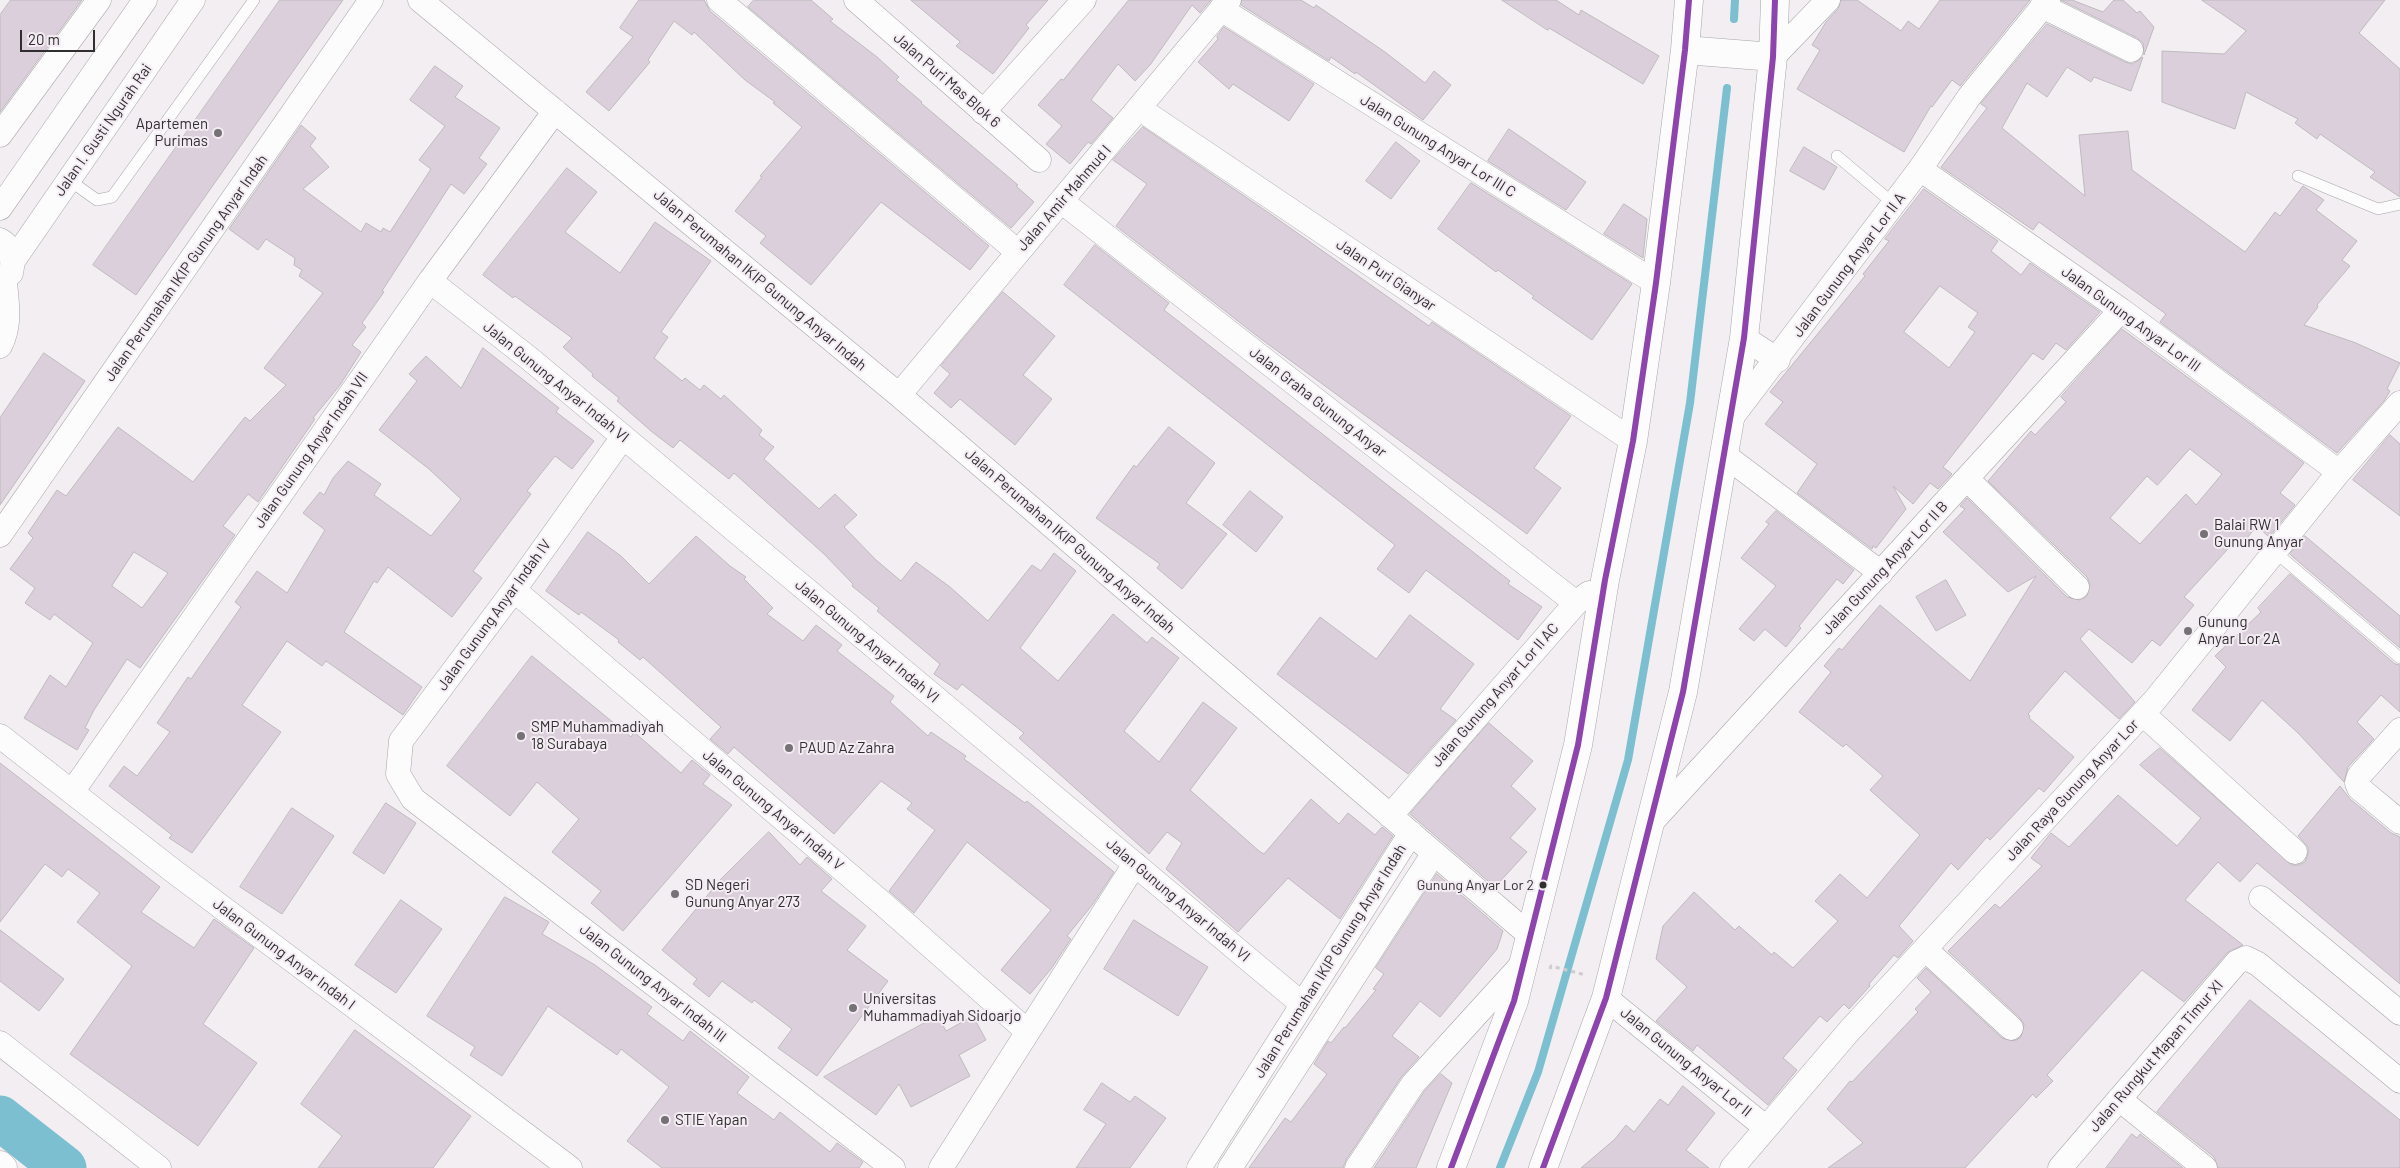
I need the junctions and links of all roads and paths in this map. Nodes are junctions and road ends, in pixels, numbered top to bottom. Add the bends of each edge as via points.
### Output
1 (99, 0) edge
2 (145, 0) edge
3 (193, 0) edge
4 (254, 0) edge
5 (371, 0) edge
6 (420, 0) edge
7 (719, 0) edge
8 (856, 0) edge
9 (1084, 0) edge
10 (1689, 0) edge
11 (1775, 0) edge
12 (1828, 0) edge
13 (2045, 3) edge
14 (1225, 4) edge
15 (74, 36) junction
16 (1685, 50) junction
17 (2131, 50) dead end
18 (1773, 57) junction
19 (104, 58) junction
20 (1140, 108) junction
21 (555, 112) junction
22 (983, 112) junction
23 (0, 135) edge
24 (1837, 156) dead end
25 (1039, 160) dead end
26 (1920, 169) junction
27 (2298, 176) dead end
28 (68, 180) junction
29 (1061, 201) junction
30 (1894, 204) junction
31 (2400, 204) edge
32 (0, 208) edge
33 (0, 240) edge
34 (1018, 252) junction
35 (6, 276) edge
36 (430, 281) junction
37 (1656, 282) junction
38 (2120, 310) junction
39 (1744, 338) junction
40 (0, 346) edge
41 (1778, 360) junction
42 (899, 395) junction
43 (2400, 403) edge
44 (1730, 421) junction
45 (623, 437) junction
46 (1633, 440) junction
47 (1724, 454) junction
48 (2339, 472) junction
49 (1966, 479) junction
50 (0, 535) edge
51 (2275, 552) junction
52 (1880, 573) junction
53 (1605, 580) junction
54 (2077, 587) dead end
55 (514, 590) junction
56 (1576, 603) junction
57 (2400, 658) edge
58 (2142, 714) junction
59 (2400, 730) edge
60 (0, 736) edge
61 (72, 792) junction
62 (414, 799) joint
63 (1390, 816) junction
64 (2400, 822) edge
65 (1650, 825) junction
66 (1411, 833) junction
67 (2296, 852) dead end
68 (1434, 853) junction
69 (1135, 864) junction
70 (2261, 898) dead end
71 (1529, 948) junction
72 (1925, 949) junction
73 (1560, 968) dead end
74 (1578, 973) dead end
75 (1606, 998) junction
76 (1302, 1004) junction
77 (2400, 1014) edge
78 (2011, 1028) dead end
79 (1028, 1032) junction
80 (0, 1043) edge
81 (2400, 1081) edge
82 (2119, 1099) junction
83 (1765, 1127) junction
84 (0, 1165) edge
85 (3, 1168) edge
86 (159, 1168) edge
87 (570, 1168) edge
88 (893, 1168) edge
89 (941, 1168) edge
90 (1199, 1168) edge
91 (1230, 1168) edge
92 (1356, 1168) edge
93 (1451, 1168) edge
94 (1543, 1168) edge
95 (1732, 1168) edge
96 (2060, 1168) edge
97 (2205, 1168) edge

1 - 15 street
2 - 19 street
3 - 28 street, Jalan I. Gusti Ngurah Rai
4 - 28 lane via 112,197 99,201 93,199
5 - 50 street, Jalan Perumahan IKIP Gunung Anyar Indah
6 - 21 street, Jalan Perumahan IKIP Gunung Anyar Indah
7 - 34 street
8 - 22 street, Jalan Puri Mas Blok 6
9 - 22 street
10 - 16 main road
11 - 18 main road
12 - 18 street
13 - 17 street
13 - 26 street, Jalan Gunung Anyar Lor II A via 1969,97
14 - 20 street, Jalan Amir Mahmud I
14 - 37 street, Jalan Gunung Anyar Lor III C
15 - 19 street
15 - 23 street
16 - 18 main road
16 - 37 main road
18 - 39 main road
19 - 32 street
20 - 29 street, Jalan Amir Mahmud I
20 - 46 street, Jalan Puri Gianyar
21 - 36 street, Jalan Gunung Anyar Indah VII
21 - 42 street, Jalan Perumahan IKIP Gunung Anyar Indah
22 - 25 street, Jalan Puri Mas Blok 6
24 - 30 lane
26 - 30 street, Jalan Gunung Anyar Lor II A
26 - 38 street, Jalan Gunung Anyar Lor III
27 - 31 lane via 2378,209
28 - 35 street, Jalan I. Gusti Ngurah Rai
29 - 34 street, Jalan Amir Mahmud I
29 - 56 street, Jalan Graha Gunung Anyar
30 - 41 street, Jalan Gunung Anyar Lor II A
33 - 35 street via 10,249
34 - 42 street, Jalan Amir Mahmud I
35 - 40 street via 7,331
36 - 45 street, Jalan Gunung Anyar Indah VI via 537,364
36 - 61 street, Jalan Gunung Anyar Indah VII
37 - 46 main road
38 - 48 street, Jalan Gunung Anyar Lor III
38 - 49 street, Jalan Gunung Anyar Lor II B
39 - 41 street
39 - 44 main road
41 - 44 street, Jalan Gunung Anyar Lor II A
42 - 63 street, Jalan Perumahan IKIP Gunung Anyar Indah
43 - 48 street, Jalan Raya Gunung Anyar Lor
44 - 47 main road
45 - 55 street, Jalan Gunung Anyar Indah IV
45 - 69 street, Jalan Gunung Anyar Indah VI
46 - 53 main road
47 - 52 street
47 - 65 main road via 1683,692
48 - 51 street, Jalan Raya Gunung Anyar Lor
49 - 52 street, Jalan Gunung Anyar Lor II B
49 - 54 street
51 - 57 lane
51 - 58 street, Jalan Raya Gunung Anyar Lor
52 - 65 street, Jalan Gunung Anyar Lor II B
53 - 56 street, Jalan Gunung Anyar Lor II AC
53 - 71 main road via 1578,745
55 - 62 street, Jalan Gunung Anyar Indah IV via 401,741 398,774
55 - 79 street, Jalan Gunung Anyar Indah V via 882,903
56 - 63 street, Jalan Gunung Anyar Lor II AC
58 - 67 street
58 - 72 street, Jalan Raya Gunung Anyar Lor
59 - 64 street via 2359,776 2357,783
60 - 61 street, Jalan Gunung Anyar Indah I
61 - 87 street, Jalan Gunung Anyar Indah I
62 - 88 street, Jalan Gunung Anyar Indah III
63 - 66 street, Jalan Perumahan IKIP Gunung Anyar Indah
65 - 75 main road
66 - 68 street
66 - 76 street, Jalan Perumahan IKIP Gunung Anyar Indah
68 - 71 street
68 - 91 street
69 - 76 street, Jalan Gunung Anyar Indah VI
69 - 79 street
70 - 77 street
71 - 92 street via 1413,1084
71 - 93 main road via 1514,1001
72 - 78 street
72 - 83 street, Jalan Raya Gunung Anyar Lor
73 - 74 path
75 - 83 street, Jalan Gunung Anyar Lor II
75 - 94 main road
76 - 90 street, Jalan Perumahan IKIP Gunung Anyar Indah
79 - 89 street
80 - 86 street
81 - 82 street, Jalan Rungkut Mapan Timur XI via 2258,964 2246,958 2237,962
82 - 96 street, Jalan Rungkut Mapan Timur XI
82 - 97 street
83 - 95 street, Jalan Raya Gunung Anyar Lor
84 - 85 main road

